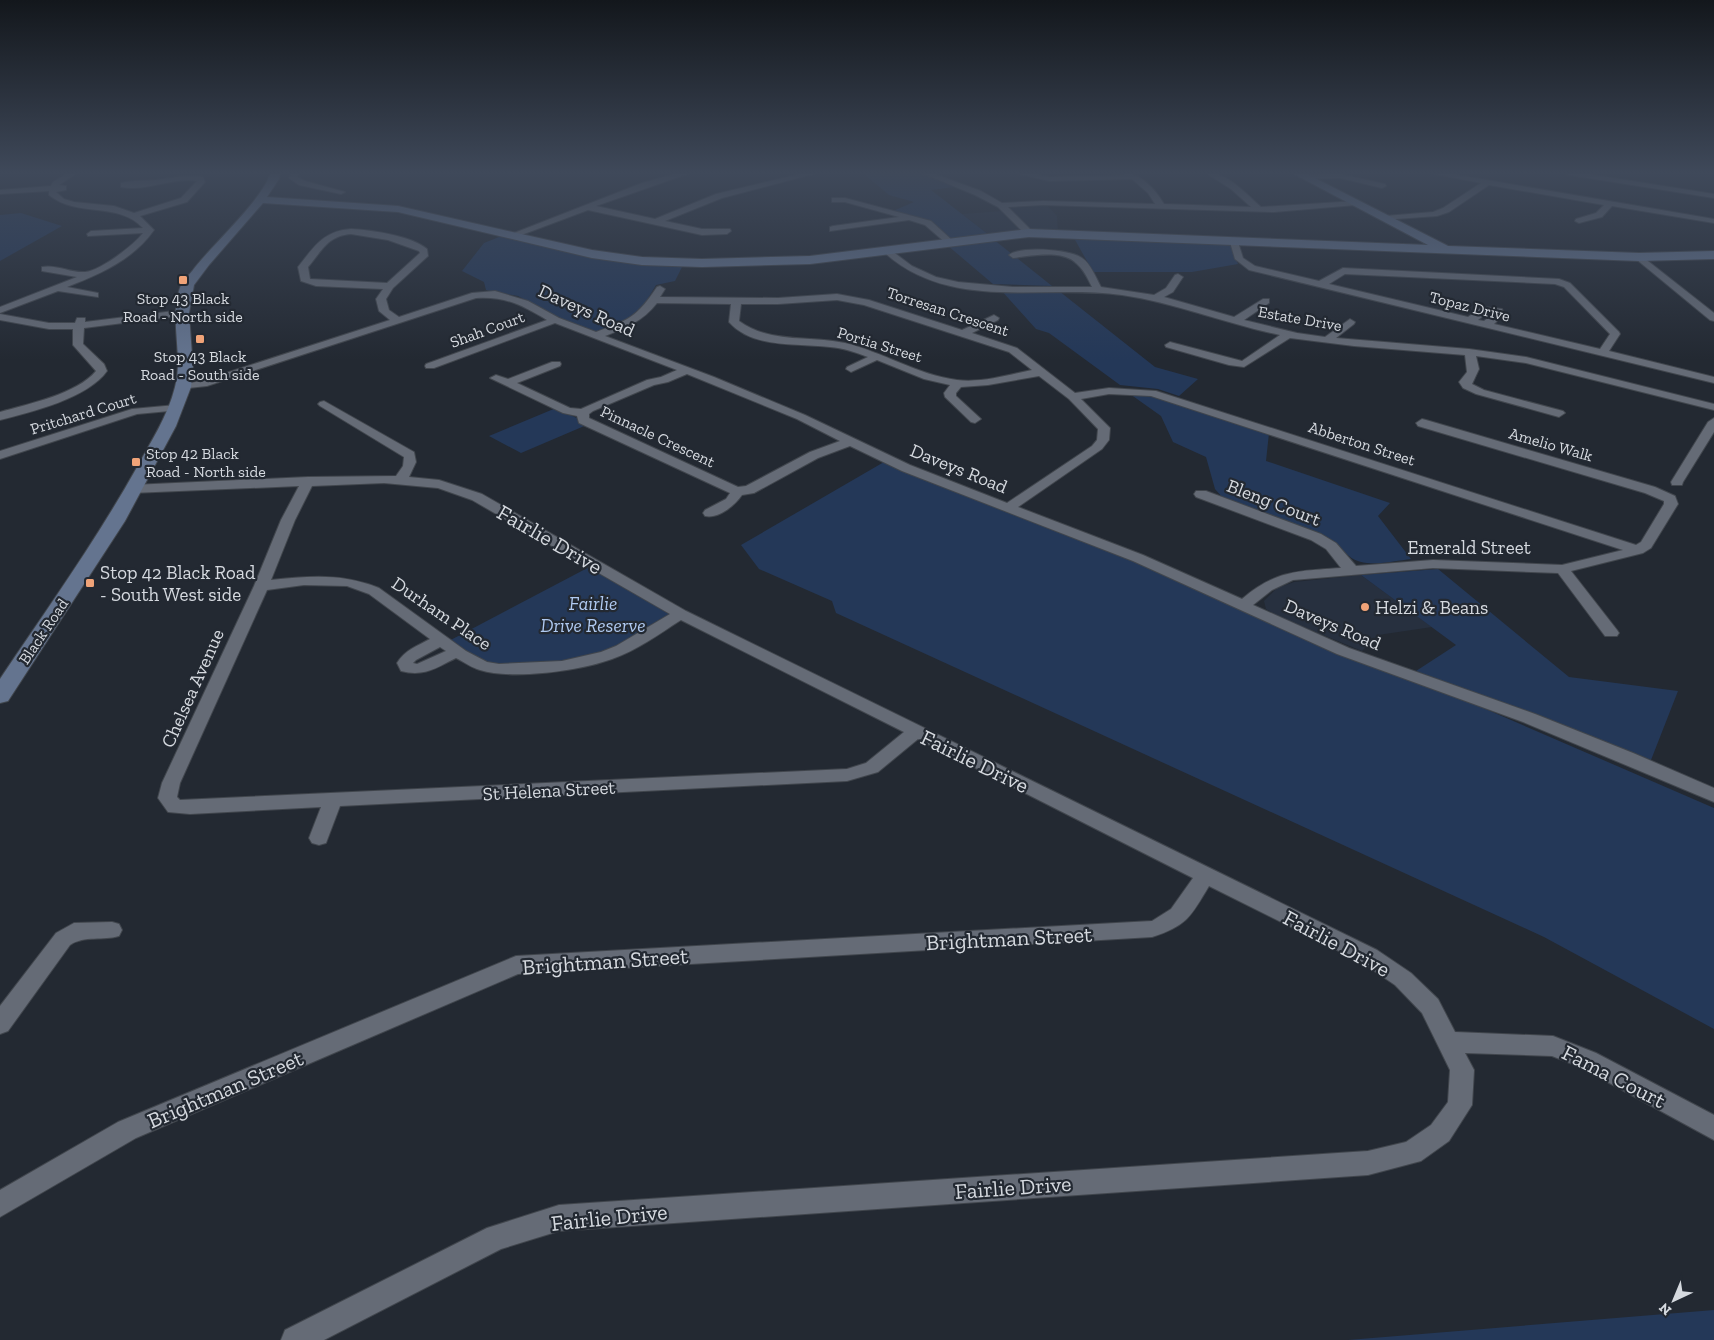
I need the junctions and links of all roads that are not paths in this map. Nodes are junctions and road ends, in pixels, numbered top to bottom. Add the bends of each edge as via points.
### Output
1 (148, 236) edge
2 (228, 236) edge
3 (331, 236) edge
4 (377, 236) edge
5 (515, 236) edge
6 (943, 236) edge
7 (1007, 236) edge
8 (1087, 236) edge
9 (1419, 236) edge
10 (950, 242) junction
11 (1234, 242) junction
12 (1445, 250) junction
13 (888, 251) junction
14 (1013, 255) dead end
15 (1714, 255) edge
16 (1639, 257) junction
17 (45, 268) dead end
18 (86, 276) junction
19 (1178, 277) dead end
20 (1320, 285) junction
21 (389, 286) junction
22 (54, 288) junction
23 (660, 289) dead end
24 (1098, 290) junction
25 (95, 295) dead end
26 (1154, 299) junction
27 (654, 300) junction
28 (736, 301) junction
29 (1266, 301) dead end
30 (183, 309) junction
31 (0, 310) edge
32 (0, 317) edge
33 (994, 318) dead end
34 (1714, 318) edge
35 (397, 320) junction
36 (555, 320) junction
37 (1235, 321) junction
38 (1350, 322) dead end
39 (1470, 322) junction
40 (80, 323) junction
41 (1486, 325) junction
42 (964, 333) junction
43 (1289, 334) junction
44 (595, 336) junction
45 (1328, 340) junction
46 (1170, 345) dead end
47 (1470, 353) junction
48 (1603, 353) junction
49 (876, 357) junction
50 (556, 364) dead end
51 (430, 366) dead end
52 (683, 369) junction
53 (851, 369) dead end
54 (1041, 372) junction
55 (496, 378) dead end
56 (1714, 380) edge
57 (508, 383) junction
58 (958, 383) junction
59 (183, 387) junction
60 (1073, 397) junction
61 (324, 404) dead end
62 (1714, 407) edge
63 (176, 408) junction
64 (1560, 413) dead end
65 (583, 414) junction
66 (0, 416) edge
67 (975, 419) dead end
68 (1714, 422) edge
69 (1422, 424) dead end
70 (846, 439) junction
71 (1708, 444) edge
72 (0, 455) edge
73 (400, 480) junction
74 (308, 481) junction
75 (1677, 482) dead end
76 (132, 489) junction
77 (738, 491) junction
78 (1201, 494) dead end
79 (1670, 499) joint
80 (1008, 508) junction
81 (710, 513) dead end
82 (1638, 550) junction
83 (1562, 568) junction
84 (1350, 570) junction
85 (261, 586) junction
86 (1244, 606) junction
87 (681, 614) junction
88 (1611, 632) dead end
89 (441, 640) junction
90 (457, 652) junction
91 (0, 696) edge
92 (916, 731) junction
93 (1714, 795) edge
94 (333, 800) junction
95 (170, 802) joint
96 (319, 838) dead end
97 (1205, 875) junction
98 (112, 930) dead end
99 (0, 1024) edge
100 (1450, 1042) junction
101 (1714, 1128) edge
102 (0, 1204) edge
103 (295, 1340) edge

1 - 18 street via 125,257
2 - 30 street, Black Road via 188,285
3 - 21 street via 304,268 306,281
4 - 21 street via 423,249 425,254
5 - 13 street via 592,254 642,261 792,261
6 - 10 street
7 - 10 street
8 - 11 street
9 - 12 street
10 - 13 street
11 - 12 street
11 - 20 street, Topaz Drive via 1239,259 1246,266
12 - 16 street
13 - 24 street, Estate Drive via 906,267 957,284
14 - 24 street via 1051,253 1075,258 1081,262
15 - 16 street
16 - 34 street
17 - 18 street
18 - 22 street
19 - 26 street via 1170,290
20 - 39 street, Topaz Drive
20 - 48 street via 1343,271 1556,280 1567,285 1615,334
21 - 35 street via 381,299 384,311
22 - 25 street
22 - 31 street
23 - 27 street
24 - 26 street, Estate Drive
26 - 37 street, Estate Drive
27 - 28 street, Torresan Crescent
27 - 44 street via 646,313 638,318
28 - 42 street, Torresan Crescent via 852,299
28 - 49 street, Portia Street via 734,322 748,332 768,338 844,346
29 - 37 street
30 - 40 street
30 - 59 street, Black Road
32 - 40 street via 49,326
33 - 42 street
35 - 36 street, Daveys Road via 475,295 495,294 525,303
35 - 59 street, Daveys Road via 203,384
36 - 44 street, Daveys Road
36 - 51 street, Shah Court
37 - 43 street, Estate Drive
38 - 45 street
39 - 41 street, Topaz Drive
39 - 41 street via 1486,309 1499,311
40 - 66 street via 78,345 100,366 100,377 75,391
41 - 48 street, Topaz Drive
42 - 54 street, Torresan Crescent via 1013,350
43 - 45 street, Estate Drive
43 - 46 street via 1244,364
44 - 52 street, Daveys Road
45 - 47 street, Estate Drive
47 - 62 street, Estate Drive via 1526,360
47 - 64 street via 1474,369 1465,382 1467,386
48 - 56 street, Topaz Drive
49 - 53 street
49 - 58 street, Portia Street
50 - 57 street
52 - 65 street, Pinnacle Crescent via 664,380 651,382 588,409
52 - 70 street, Daveys Road
54 - 58 street, Portia Street
54 - 60 street, Torresan Crescent
55 - 57 street
57 - 65 street via 567,411
58 - 67 street via 950,393 951,397
59 - 63 street, Black Road
60 - 80 street, Torresan Crescent via 1104,428 1102,443
60 - 82 street, Abberton Street via 1109,391 1152,393
61 - 73 street via 410,455 409,468
63 - 72 street, Pritchard Court via 115,416
63 - 76 street, Black Road
65 - 77 street, Pinnacle Crescent via 583,420
68 - 71 street
69 - 79 street, Amelio Walk via 1650,490
70 - 77 street via 749,490
70 - 80 street, Daveys Road via 906,468
71 - 75 street
73 - 74 street, Fairlie Drive
73 - 87 street, Fairlie Drive via 439,484 477,497
74 - 76 street, Fairlie Drive
74 - 85 street, Chelsea Avenue
76 - 91 street, Black Road via 116,521
77 - 81 street via 731,502
78 - 84 street, Bleng Court via 1316,537 1331,546
79 - 82 street via 1671,504 1646,545
80 - 86 street, Daveys Road via 1138,558
82 - 83 street, Emerald Street
83 - 84 street, Emerald Street via 1433,564
83 - 88 street
84 - 86 street, Emerald Street via 1280,579 1267,585
85 - 89 street, Durham Place via 322,580 361,584
85 - 95 street, Chelsea Avenue via 171,783
86 - 93 street, Daveys Road via 1343,652 1529,718
87 - 90 street, Durham Place via 622,649 578,663 499,669 483,666
87 - 92 street, Fairlie Drive
89 - 90 street, Durham Place
89 - 90 street via 410,656 405,662 407,667 419,670
92 - 94 street, St Helena Street via 872,768 847,775
92 - 97 street, Fairlie Drive
94 - 95 street, St Helena Street via 190,808
94 - 96 street
97 - 100 street, Fairlie Drive via 1376,961 1403,979 1430,1006
97 - 102 street, Brightman Street via 1178,918 1167,926 1152,930 516,965 127,1130
98 - 99 street via 74,931 63,939
100 - 101 street, Fama Court via 1553,1046 1588,1060
100 - 103 street, Fairlie Drive via 1462,1070 1460,1105 1440,1134 1412,1153 1368,1163 559,1218 496,1237

